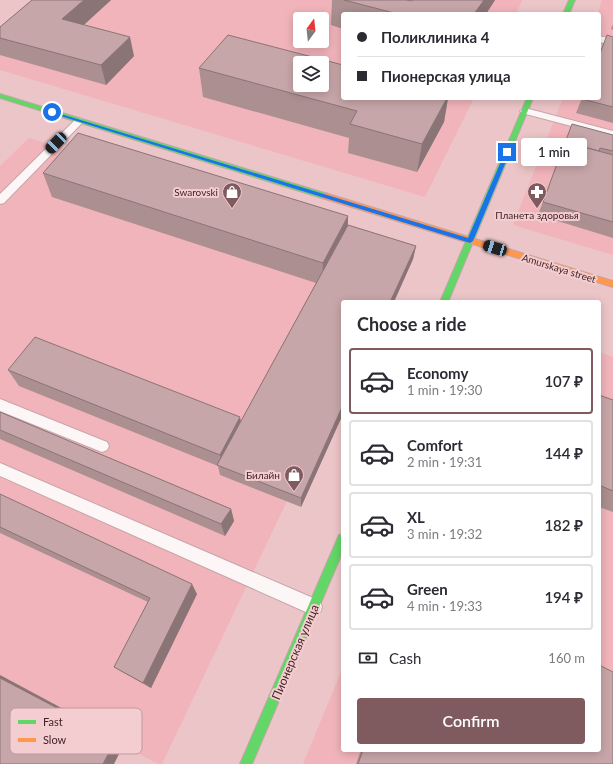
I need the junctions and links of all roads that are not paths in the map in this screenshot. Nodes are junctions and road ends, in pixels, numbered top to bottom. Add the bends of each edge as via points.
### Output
1 (572, 0) edge
2 (567, 12) edge
3 (601, 39) edge
4 (613, 42) edge
5 (0, 96) edge
6 (529, 100) edge
7 (525, 111) junction
8 (79, 121) junction
9 (613, 134) edge
10 (0, 200) edge
11 (470, 241) junction
12 (613, 284) edge
13 (445, 300) edge
14 (0, 404) edge
15 (102, 446) dead end
16 (0, 469) edge
17 (341, 544) edge
18 (314, 607) junction
19 (246, 764) edge

1 - 2 street
3 - 4 lane
5 - 8 street, Amurskaya street
6 - 7 street
7 - 9 lane
7 - 11 street
8 - 10 lane
8 - 11 street, Amurskaya street
11 - 12 street, Amurskaya street
11 - 13 street
14 - 15 lane
16 - 18 lane
17 - 18 street, Пионерская улица
18 - 19 street, Пионерская улица

